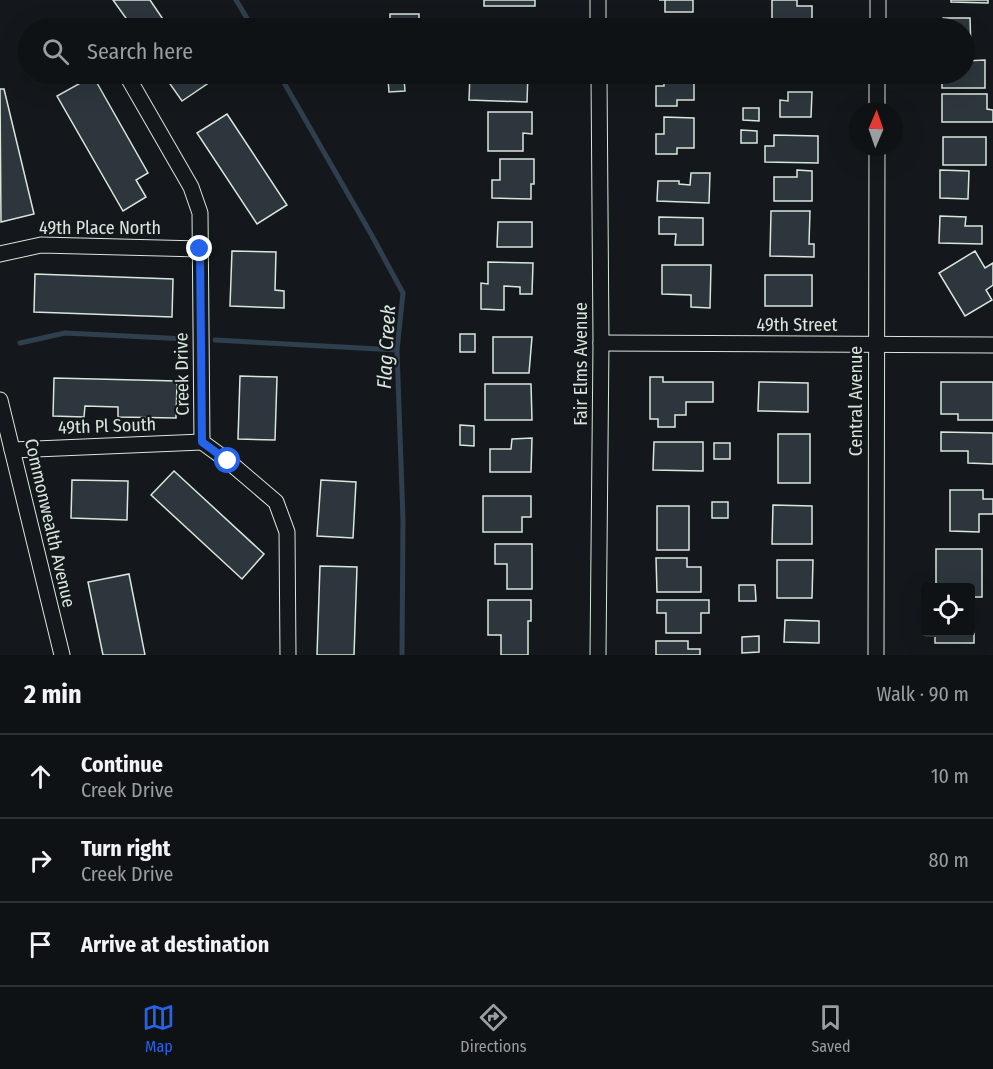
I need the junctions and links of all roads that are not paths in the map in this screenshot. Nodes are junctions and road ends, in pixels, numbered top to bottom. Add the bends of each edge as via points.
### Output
1 (598, 0) edge
2 (878, 0) edge
3 (598, 18) edge
4 (878, 18) edge
5 (132, 84) edge
6 (599, 84) edge
7 (877, 84) edge
8 (877, 102) edge
9 (877, 156) edge
10 (200, 249) junction
11 (0, 254) edge
12 (601, 343) junction
13 (875, 345) junction
14 (993, 345) edge
15 (0, 400) edge
16 (202, 442) junction
17 (12, 450) junction
18 (62, 655) edge
19 (288, 655) edge
20 (598, 655) edge
21 (876, 655) edge

1 - 3 street
2 - 4 street
5 - 10 street, Creek Drive via 191,187 200,213
6 - 12 street, Fair Elms Avenue
7 - 8 street
9 - 13 street, Central Avenue
10 - 11 street, 49th Place North via 41,245
10 - 16 street, Creek Drive
12 - 13 street, 49th Street
12 - 20 street, Fair Elms Avenue
13 - 14 street, 49th Street
13 - 21 street, Central Avenue
15 - 17 street, Commonwealth Avenue
16 - 17 street, 49th Pl South
16 - 19 street via 276,502 287,532
17 - 18 street, Commonwealth Avenue

